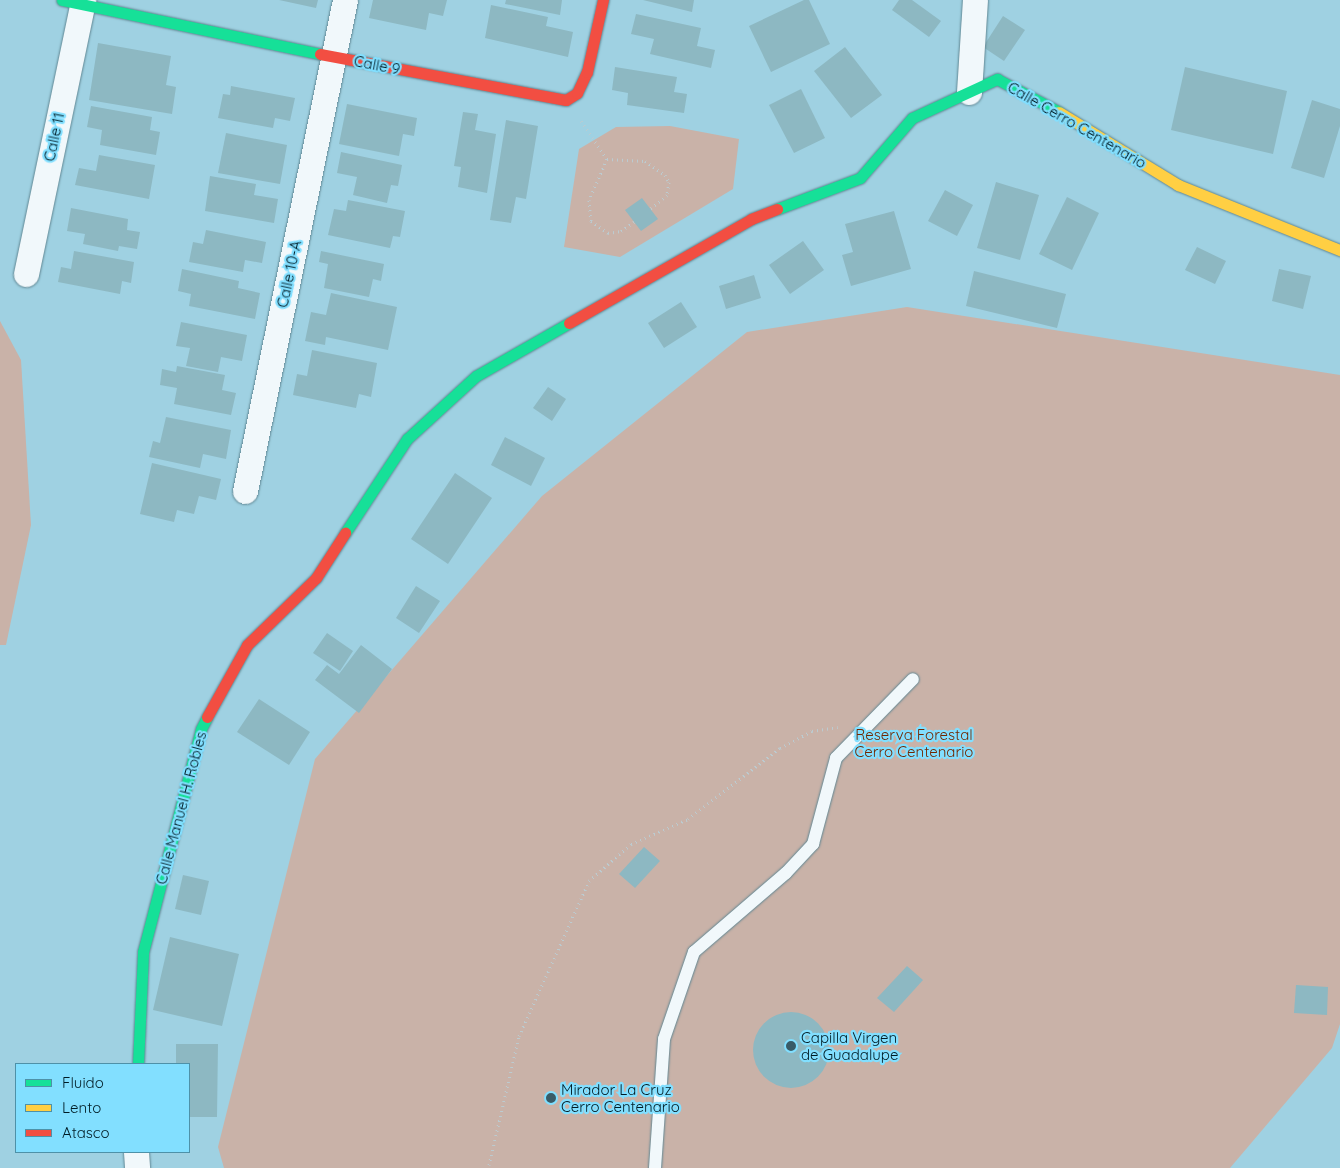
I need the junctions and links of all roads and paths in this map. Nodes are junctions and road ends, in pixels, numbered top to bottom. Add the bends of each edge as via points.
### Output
1 (345, 0) edge
2 (602, 0) edge
3 (975, 0) edge
4 (75, 2) edge
5 (334, 57) junction
6 (969, 92) junction
7 (566, 100) junction
8 (607, 159) junction
9 (650, 209) dead end
10 (751, 219) joint
11 (634, 222) dead end
12 (1340, 250) edge
13 (26, 274) dead end
14 (245, 491) dead end
15 (913, 679) dead end
16 (866, 727) junction
17 (138, 1063) edge
18 (136, 1153) edge
19 (489, 1165) dead end
20 (138, 1168) edge
21 (655, 1168) edge

1 - 5 street, Calle 10-A
2 - 7 street via 587,72 577,93
3 - 6 street
4 - 5 street, Calle 9
4 - 13 street, Calle 11
5 - 7 street, Calle 9
5 - 14 street, Calle 10-A
6 - 10 street, Calle Cerro Centenario via 912,118 860,178
6 - 12 street, Calle Cerro Centenario via 997,79 1071,119 1178,185
7 - 8 path
8 - 9 path via 645,161 665,175 669,182 667,195
8 - 11 path via 589,200 591,221 602,231 614,233
10 - 17 street, Calle Manuel H. Robles via 476,376 407,439 316,578 247,645 202,729 143,952
15 - 16 lane
16 - 19 path via 828,728 798,737 748,769 688,819 631,844 589,881 519,1036
16 - 21 lane via 836,758 813,844 786,873 694,952 664,1039
18 - 20 street

